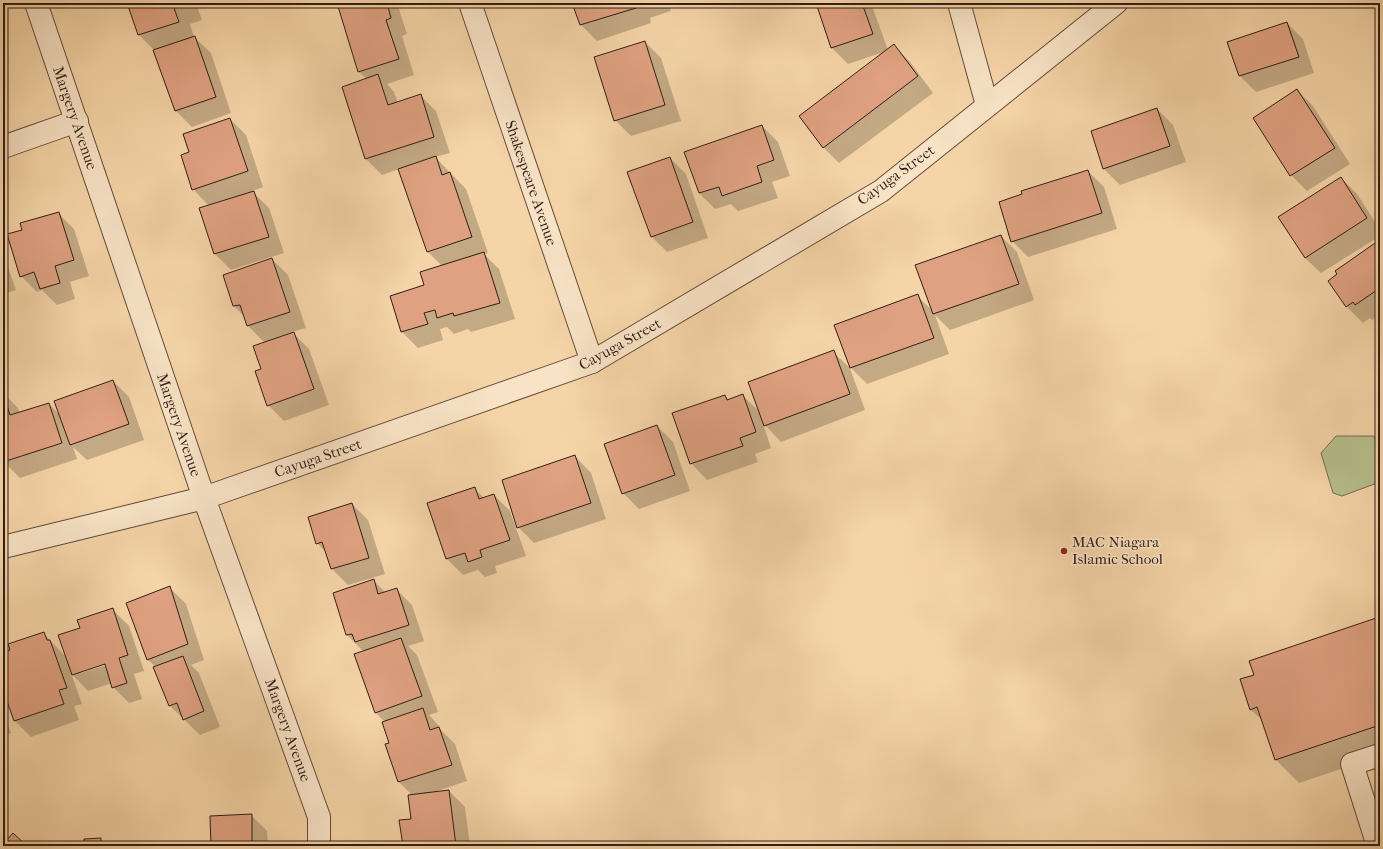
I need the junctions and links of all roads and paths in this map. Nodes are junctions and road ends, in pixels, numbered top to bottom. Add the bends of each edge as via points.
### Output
1 (36, 3) edge
2 (470, 3) edge
3 (959, 3) edge
4 (1116, 3) edge
5 (987, 105) junction
6 (77, 121) junction
7 (3, 147) edge
8 (592, 362) junction
9 (204, 498) junction
10 (3, 547) edge
11 (1380, 755) edge
12 (319, 846) edge
13 (1378, 846) edge

1 - 6 street, Margery Avenue
2 - 8 street, Shakespeare Avenue
3 - 5 street
4 - 5 street, Cayuga Street
5 - 8 street, Cayuga Street via 881,191
6 - 7 street
6 - 9 street, Margery Avenue
8 - 9 street, Cayuga Street
9 - 10 street, Cayuga Street
9 - 12 street, Margery Avenue via 319,817
11 - 13 street via 1352,764

